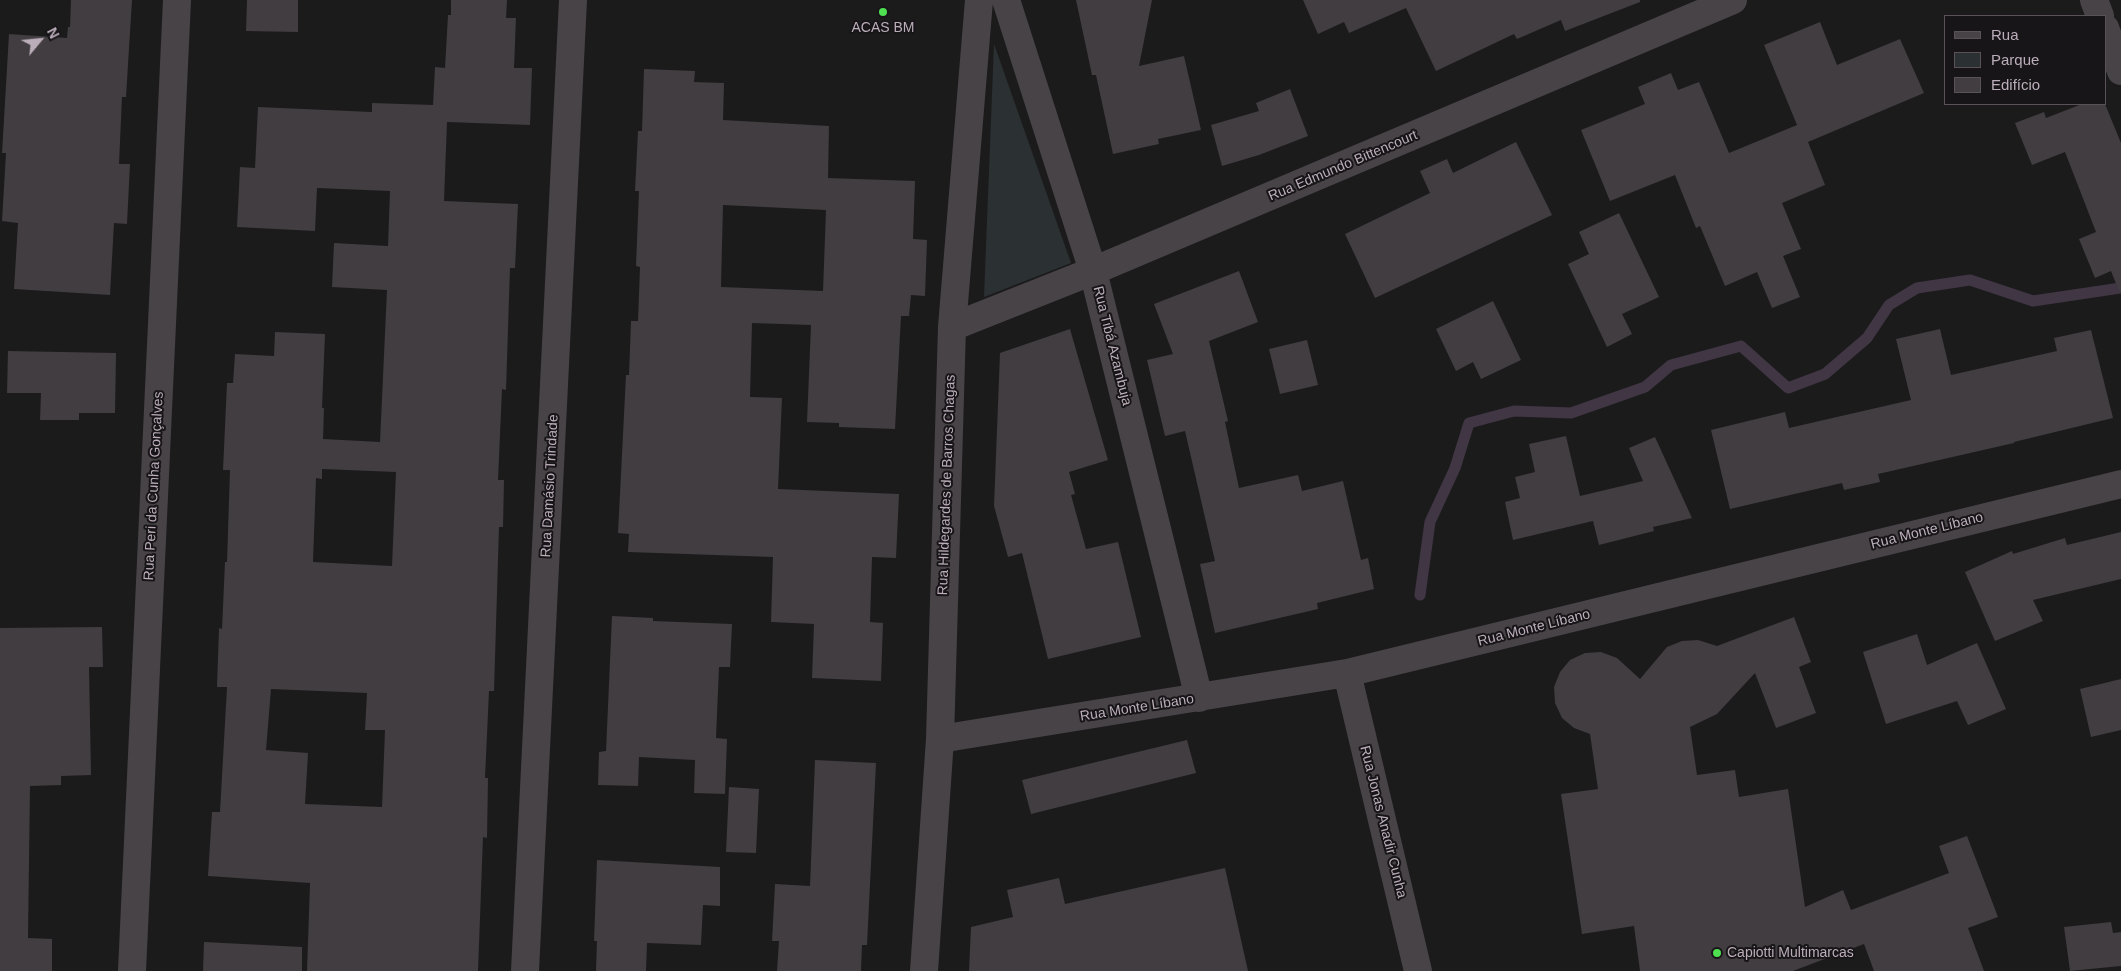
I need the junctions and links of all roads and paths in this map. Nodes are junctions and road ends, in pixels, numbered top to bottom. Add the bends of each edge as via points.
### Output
1 (176, 0) edge
2 (573, 0) edge
3 (979, 0) edge
4 (1006, 0) edge
5 (1733, 0) edge
6 (2094, 0) edge
7 (2100, 15) edge
8 (2106, 31) edge
9 (2121, 71) edge
10 (1093, 270) junction
11 (952, 328) junction
12 (2121, 484) edge
13 (1347, 673) junction
14 (1199, 698) junction
15 (940, 739) junction
16 (132, 971) edge
17 (525, 971) edge
18 (924, 971) edge
19 (1418, 971) edge

1 - 16 street, Rua Peri da Cunha Gonçalves
2 - 17 street, Rua Damásio Trindade
3 - 11 street, Rua Hildegardes de Barros Chagas
4 - 10 street, Rua Tibá Azambuja
5 - 10 street, Rua Edmundo Bittencourt
6 - 7 street
8 - 9 street
10 - 11 street, Rua Edmundo Bittencourt
10 - 14 street, Rua Tibá Azambuja
11 - 15 street, Rua Hildegardes de Barros Chagas
12 - 13 street, Rua Monte Líbano
13 - 14 street, Rua Monte Líbano
13 - 19 street, Rua Jonas Anadir Cunha
14 - 15 street, Rua Monte Líbano
15 - 18 street, Rua Hildegardes de Barros Chagas

